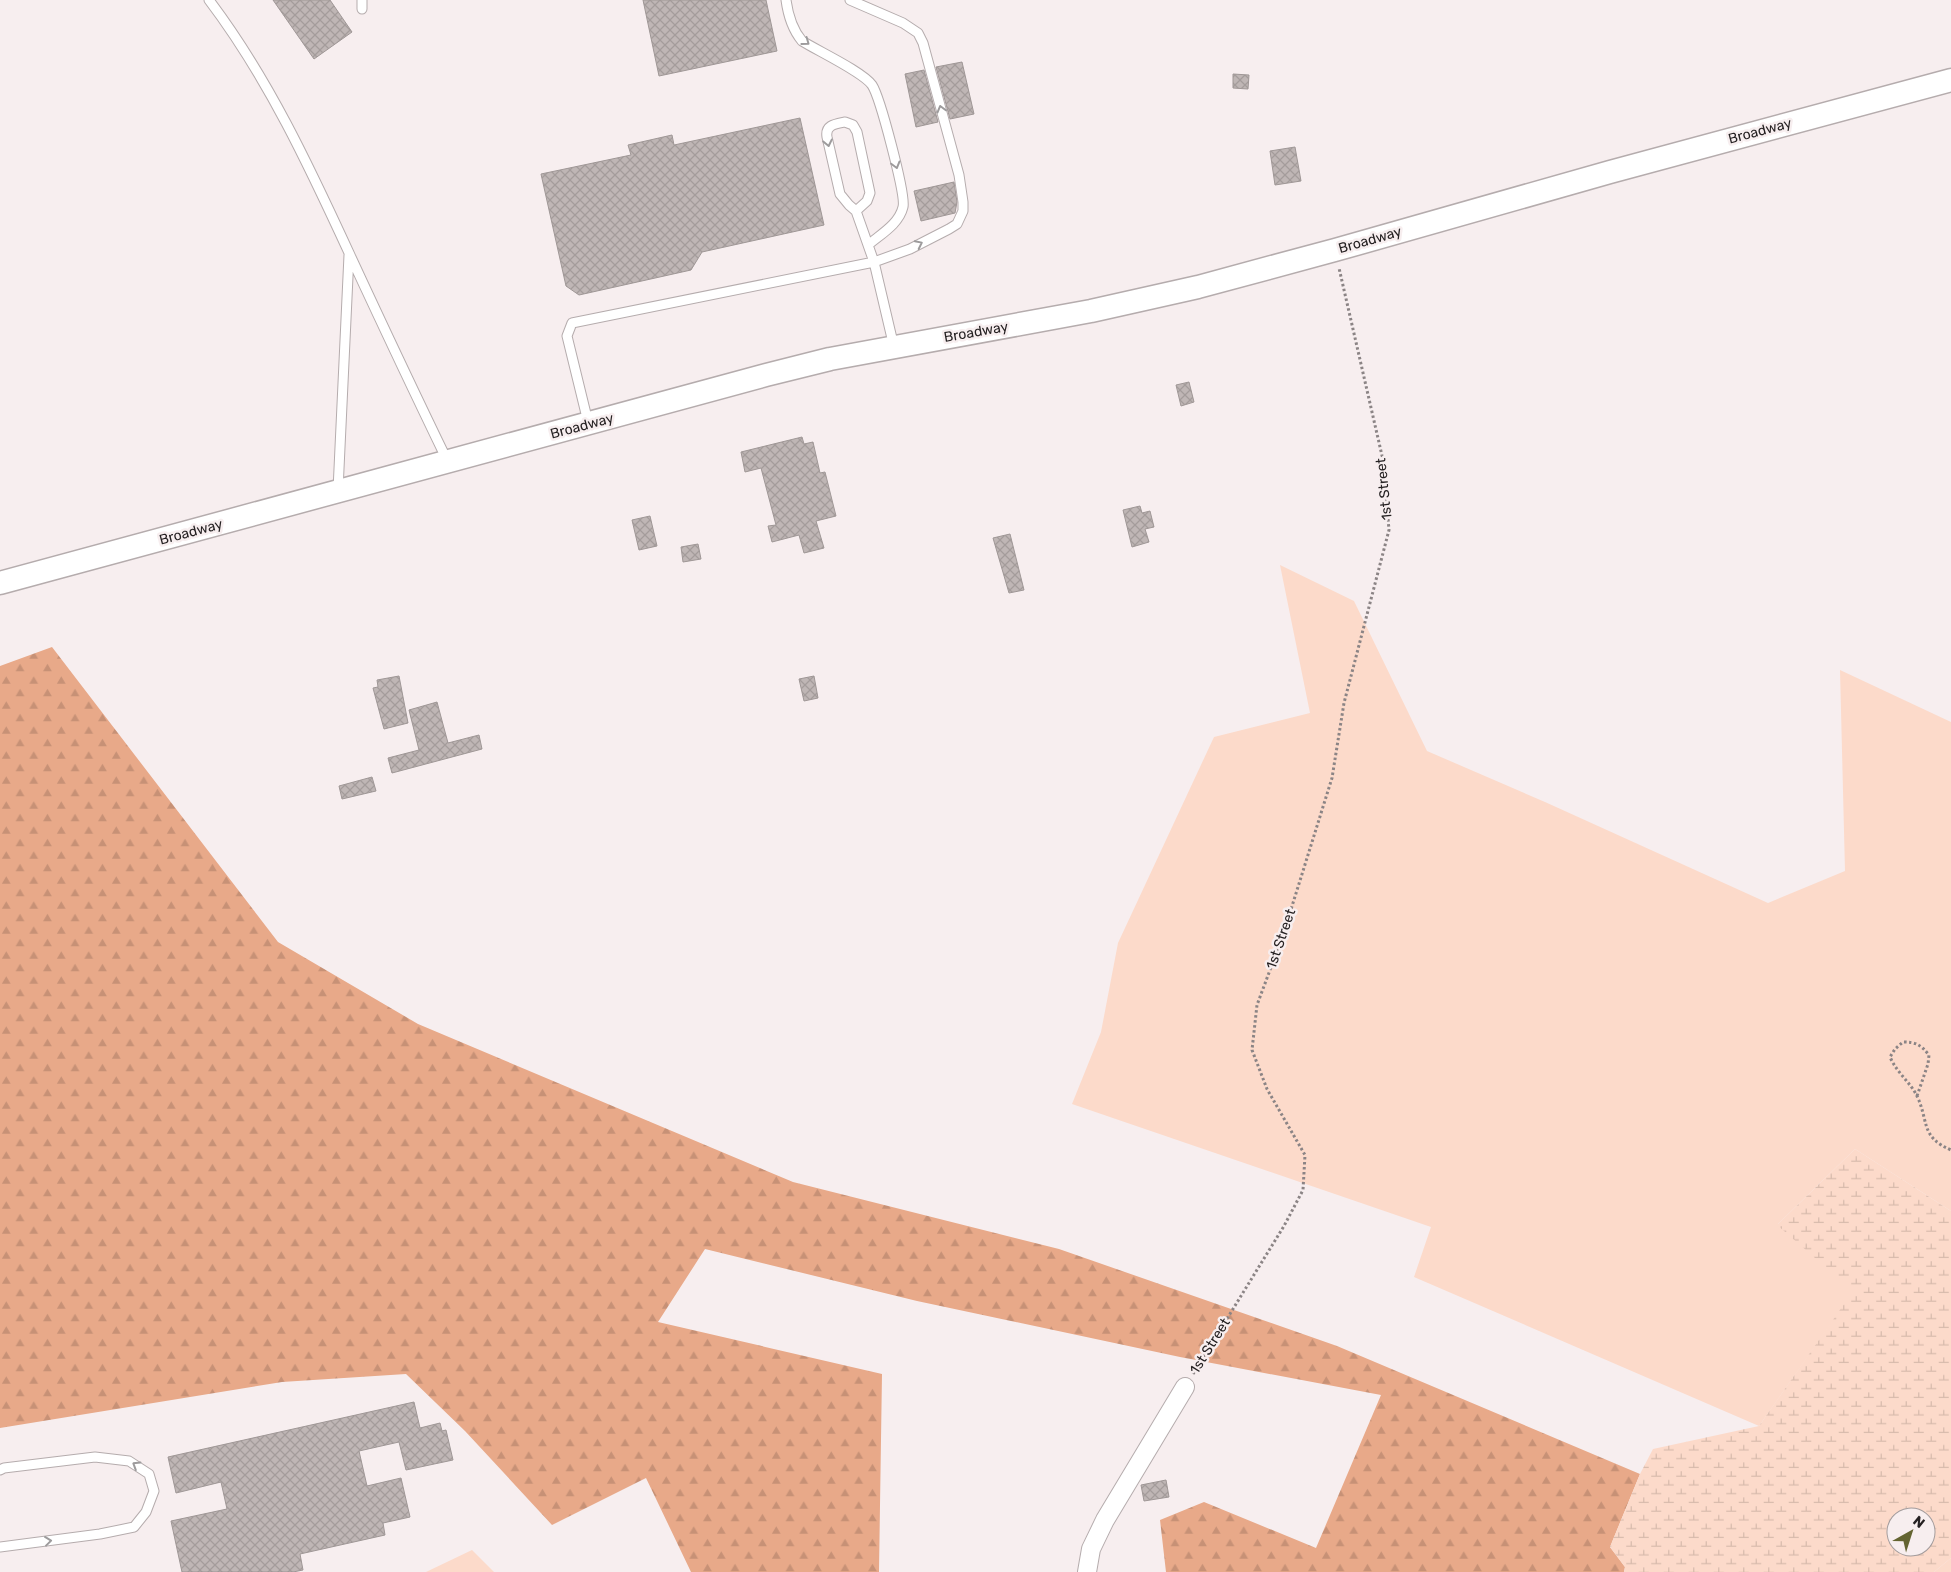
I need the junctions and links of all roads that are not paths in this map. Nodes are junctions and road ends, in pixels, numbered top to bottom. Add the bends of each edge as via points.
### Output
1 (209, 0) edge
2 (786, 0) edge
3 (850, 0) edge
4 (1951, 80) edge
5 (856, 210) junction
6 (868, 245) junction
7 (349, 253) junction
8 (874, 262) junction
9 (894, 347) junction
10 (589, 424) junction
11 (448, 463) junction
12 (338, 492) junction
13 (0, 583) edge
14 (1185, 1387) road end
15 (0, 1470) edge
16 (0, 1547) edge
17 (1087, 1572) edge

1 - 7 lane via 268,87
2 -> 6 lane via 792,24 802,41 866,79 876,92 904,205 894,223
8 -> 3 lane via 910,249 949,229 961,218 963,202 951,147 918,33
4 - 9 street, Broadway via 1146,300
5 -> 5 lane via 867,201 870,193 857,132 853,125 845,122 832,125 826,132 840,194
5 - 6 lane
6 - 8 lane
7 - 11 lane
7 - 12 lane
8 - 9 lane
8 - 10 lane via 572,323 567,336
9 - 10 street, Broadway via 766,375
10 - 11 street, Broadway
11 - 12 street, Broadway
12 - 13 street, Broadway
14 - 17 street, 1st Street via 1106,1520 1092,1549
16 -> 15 lane via 134,1527 146,1512 154,1491 149,1474 129,1461 95,1458

